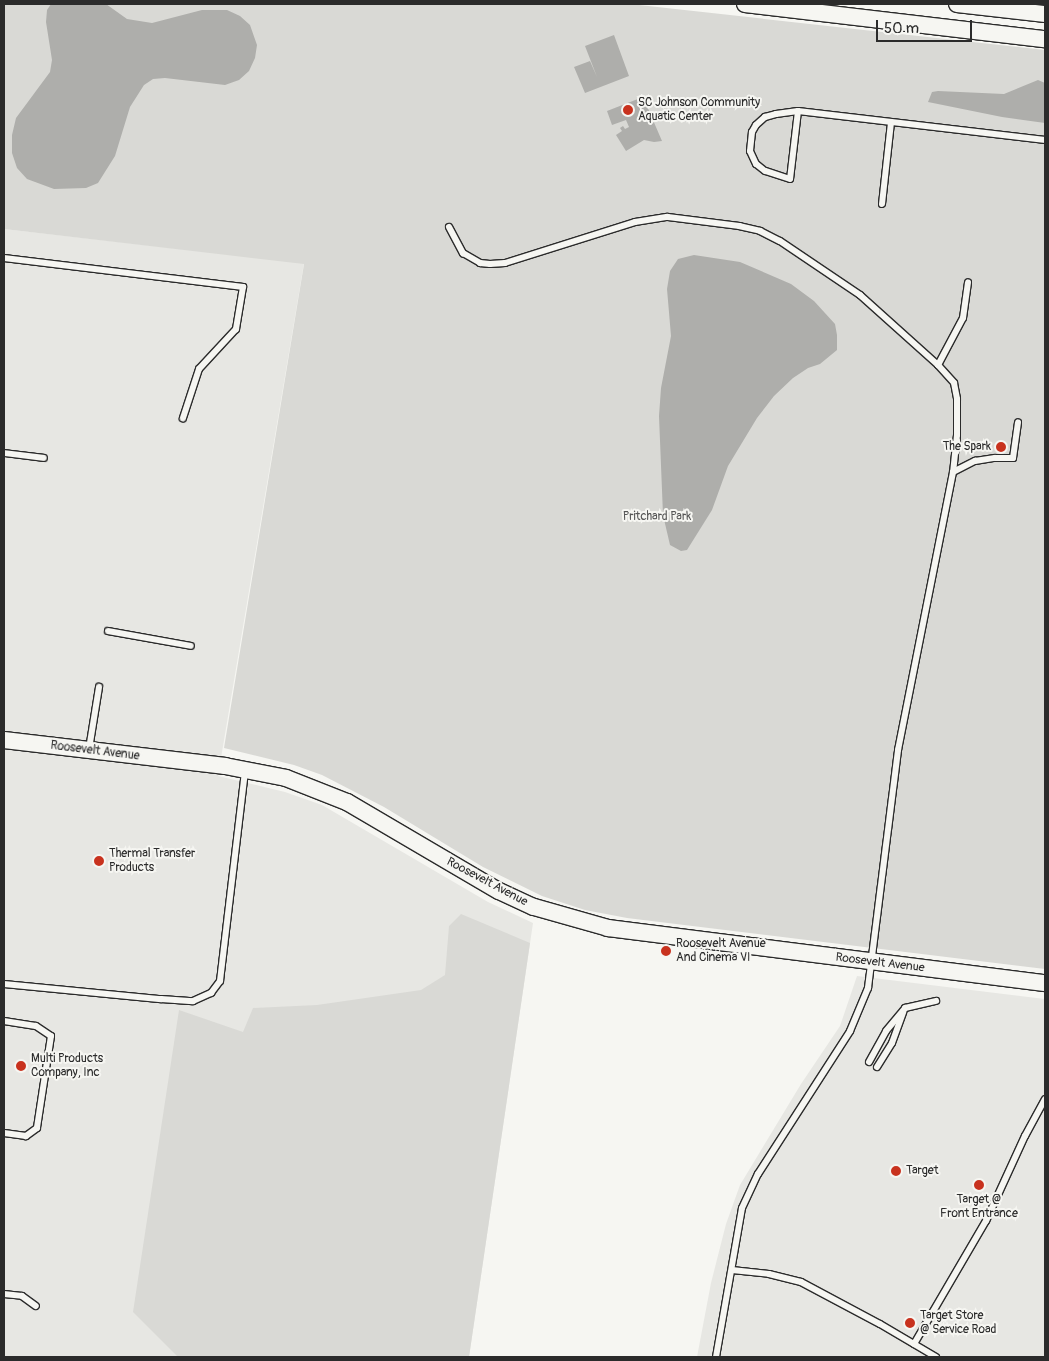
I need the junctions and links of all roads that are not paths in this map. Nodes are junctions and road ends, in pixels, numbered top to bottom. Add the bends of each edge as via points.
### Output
1 (745, 4) edge
2 (957, 4) edge
3 (1045, 14) edge
4 (1045, 39) edge
5 (798, 111) junction
6 (892, 122) junction
7 (1045, 140) edge
8 (882, 204) dead end
9 (449, 227) dead end
10 (4, 258) edge
11 (968, 282) dead end
12 (938, 365) junction
13 (184, 418) dead end
14 (1018, 422) dead end
15 (4, 453) edge
16 (44, 458) dead end
17 (953, 472) junction
18 (108, 631) dead end
19 (191, 646) dead end
20 (99, 687) dead end
21 (4, 741) edge
22 (89, 750) junction
23 (245, 769) junction
24 (872, 962) junction
25 (1045, 983) edge
26 (4, 984) edge
27 (936, 1001) dead end
28 (905, 1008) junction
29 (4, 1020) edge
30 (868, 1062) dead end
31 (877, 1067) dead end
32 (1045, 1099) edge
33 (4, 1133) edge
34 (732, 1270) junction
35 (4, 1294) edge
36 (36, 1306) dead end
37 (914, 1344) junction
38 (716, 1357) edge
39 (936, 1357) edge

1 - 4 street
2 - 3 street
5 - 5 lane via 766,117 756,125 750,141 750,151 756,164 765,171 790,180
5 - 6 lane
6 - 7 lane
6 - 8 lane
9 - 12 lane via 463,253 480,263 490,264 505,263 635,222 668,217 760,231 780,240 860,295
10 - 13 lane via 243,287 236,329 199,369
11 - 12 lane via 963,318
12 - 17 lane via 954,383 957,399
14 - 17 lane via 1013,458 975,461
15 - 16 lane
17 - 24 lane via 898,750
18 - 19 lane
20 - 22 lane
21 - 22 street, Roosevelt Avenue
22 - 23 street, Roosevelt Avenue
23 - 24 street, Roosevelt Avenue via 286,778 347,802 499,891 570,919 640,934
23 - 26 lane via 220,981 211,993 193,1000 161,999
24 - 25 street, Roosevelt Avenue
24 - 34 lane via 868,988 850,1031 749,1193 738,1226
27 - 28 lane
28 - 30 lane via 886,1030
28 - 31 lane via 892,1043
29 - 33 lane via 36,1026 51,1036 37,1128 26,1136
32 - 37 lane via 986,1222
34 - 37 lane via 801,1282
34 - 38 lane
35 - 36 lane via 22,1296
37 - 39 lane

